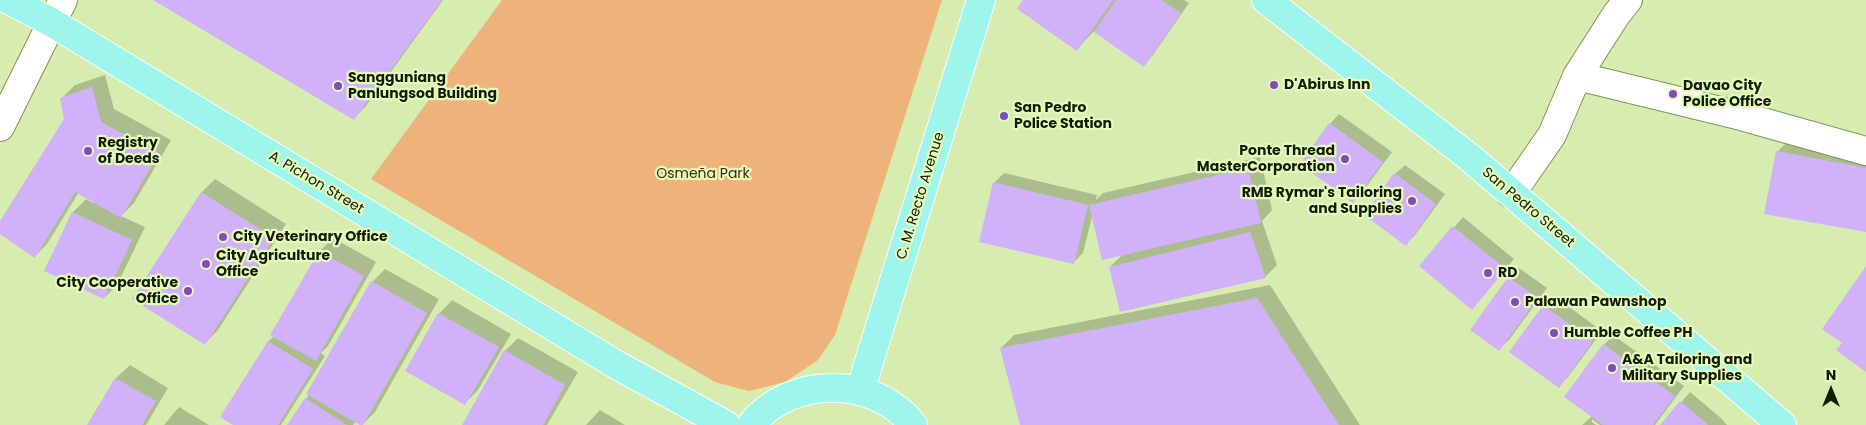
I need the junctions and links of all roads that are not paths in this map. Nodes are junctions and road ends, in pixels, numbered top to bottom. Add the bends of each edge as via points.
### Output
1 (10, 0) edge
2 (981, 0) edge
3 (1266, 0) edge
4 (1628, 0) edge
5 (57, 11) edge
6 (1577, 76) junction
7 (0, 127) edge
8 (1866, 151) edge
9 (1511, 194) junction
10 (860, 391) junction
11 (1773, 421) edge
12 (726, 425) edge
13 (751, 425) edge
14 (913, 425) edge

1 - 5 main road, A. Pichon Street
2 - 10 main road, C. M. Recto Avenue
3 - 9 main road, San Pedro Street via 1428,125
4 - 6 street
5 - 7 street
5 - 12 main road, A. Pichon Street via 615,364
6 - 8 street
6 - 9 street via 1552,135
9 - 11 main road, San Pedro Street
10 - 13 main road via 822,388 804,391 769,407
10 - 14 main road via 879,398

